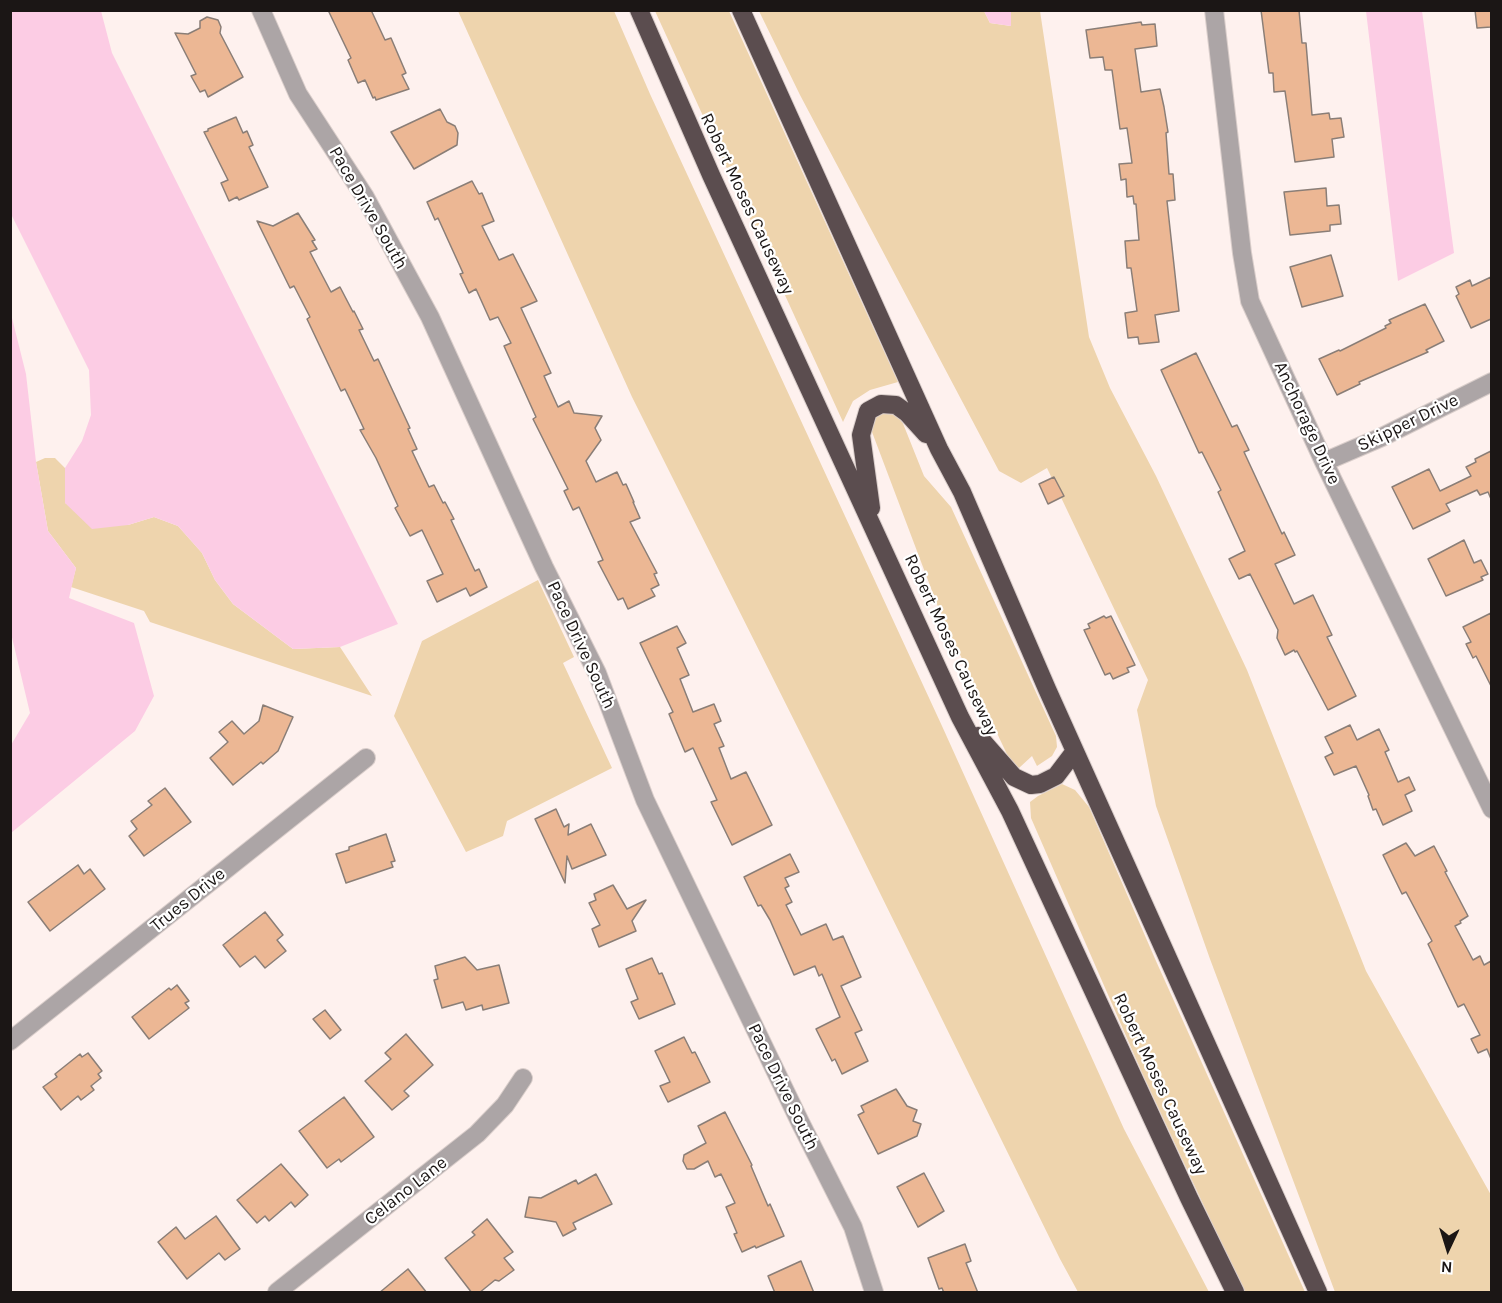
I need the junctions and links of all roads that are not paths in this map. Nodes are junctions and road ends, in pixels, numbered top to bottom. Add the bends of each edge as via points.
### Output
1 (261, 10) edge
2 (639, 10) edge
3 (741, 10) edge
4 (1214, 10) edge
5 (1491, 382) edge
6 (939, 449) junction
7 (1324, 462) junction
8 (873, 526) junction
9 (960, 717) junction
10 (1075, 751) junction
11 (366, 758) dead end
12 (1489, 799) edge
13 (10, 1041) edge
14 (523, 1078) dead end
15 (277, 1293) edge
16 (874, 1293) edge
17 (1235, 1293) edge
18 (1318, 1293) edge

1 - 16 street, Pace Drive South via 298,94 365,197 430,317 597,674 645,800 853,1227
2 - 8 highway, Robert Moses Causeway
3 - 6 highway
4 - 7 street, Anchorage Drive via 1250,301
5 - 7 street, Skipper Drive
6 - 8 highway via 896,405 881,404 868,411 861,435
6 - 10 highway via 962,492
7 - 12 street, Anchorage Drive
8 - 9 highway, Robert Moses Causeway
9 - 10 highway via 1023,783 1048,781
9 - 17 highway, Robert Moses Causeway via 1010,811
10 - 18 highway
11 - 13 street, Trues Drive
14 - 15 street, Celano Lane via 505,1105 477,1134

